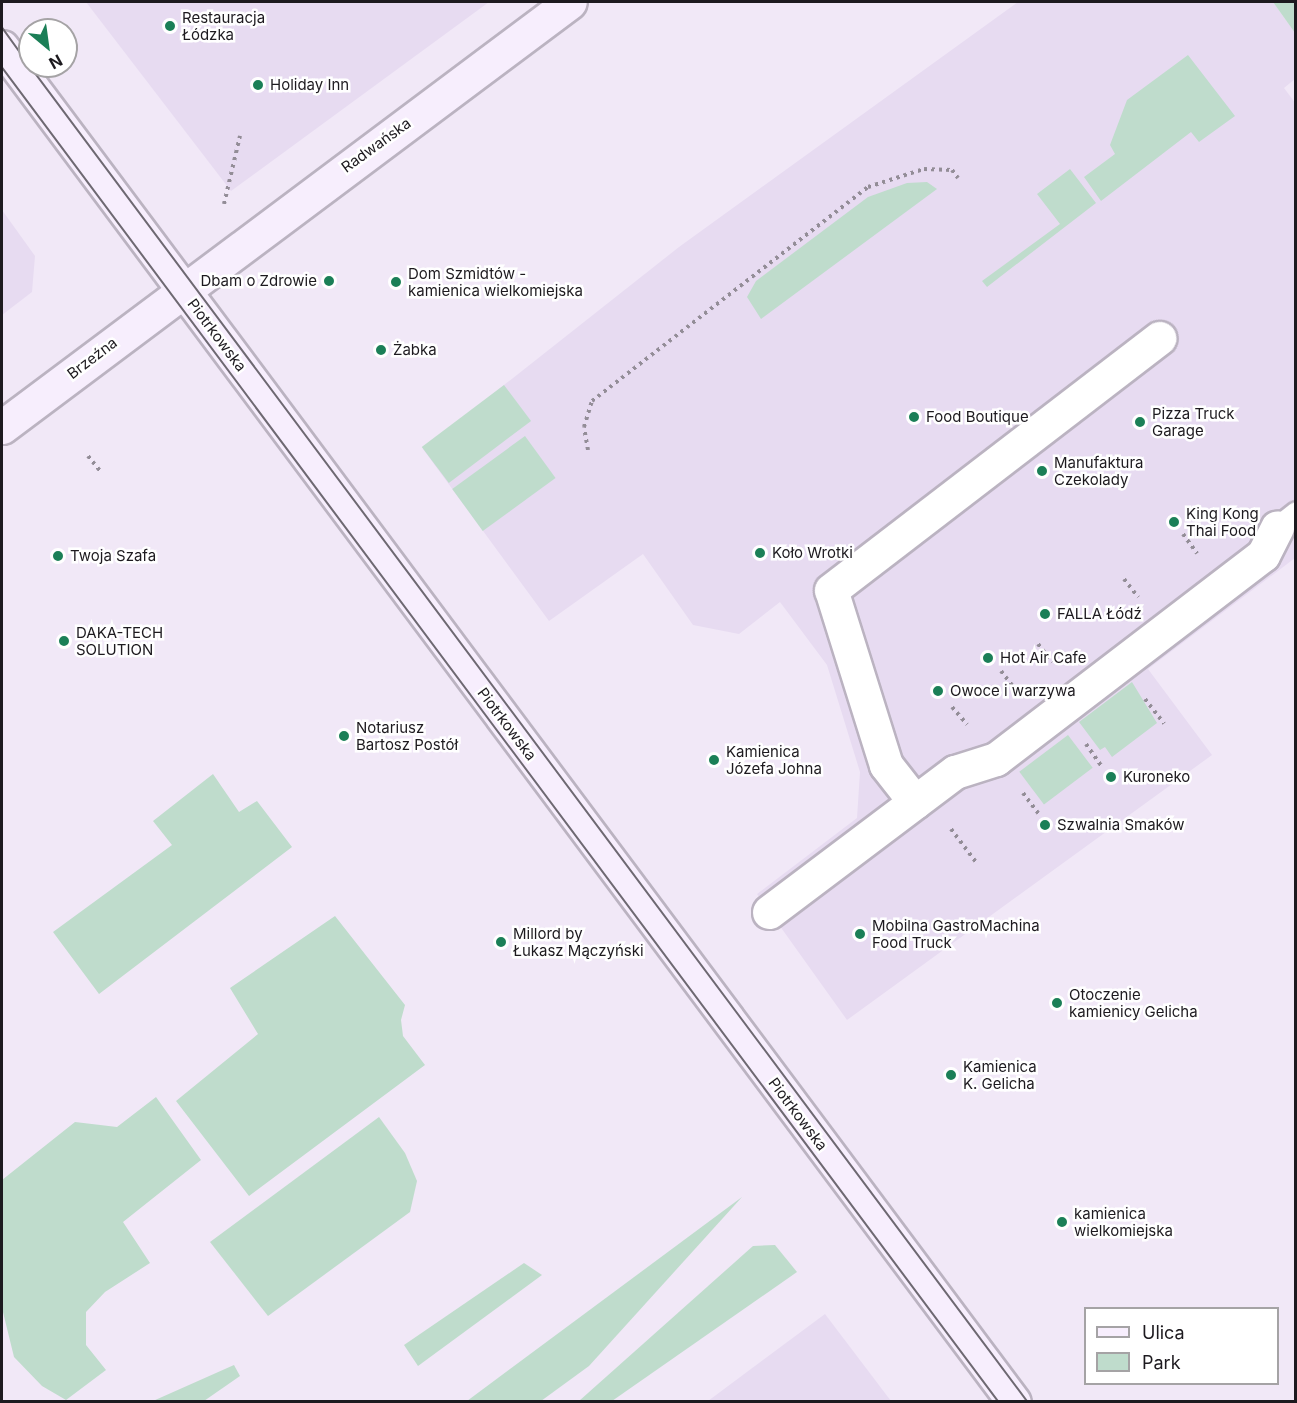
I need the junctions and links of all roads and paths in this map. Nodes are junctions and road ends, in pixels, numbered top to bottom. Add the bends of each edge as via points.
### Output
1 (570, 2) edge
2 (2, 47) edge
3 (240, 136) dead end
4 (958, 178) dead end
5 (224, 204) dead end
6 (183, 290) junction
7 (1159, 338) dead end
8 (2, 427) edge
9 (588, 450) dead end
10 (88, 456) dead end
11 (102, 474) dead end
12 (1286, 520) edge
13 (1093, 754) dead end
14 (1103, 768) dead end
15 (915, 802) junction
16 (965, 846) dead end
17 (976, 862) dead end
18 (770, 912) dead end
19 (1014, 1401) edge

1 - 6 street, Radwańska
2 - 6 street, Piotrkowska
3 - 5 path
4 - 9 path via 952,170 924,168 868,187 592,401 584,427
6 - 8 street, Brzeźna
6 - 19 street, Piotrkowska
7 - 15 street via 831,591 886,765
10 - 11 path
12 - 15 street via 1263,555 1043,724 996,759 955,772
13 - 14 path
15 - 18 street
16 - 17 path

